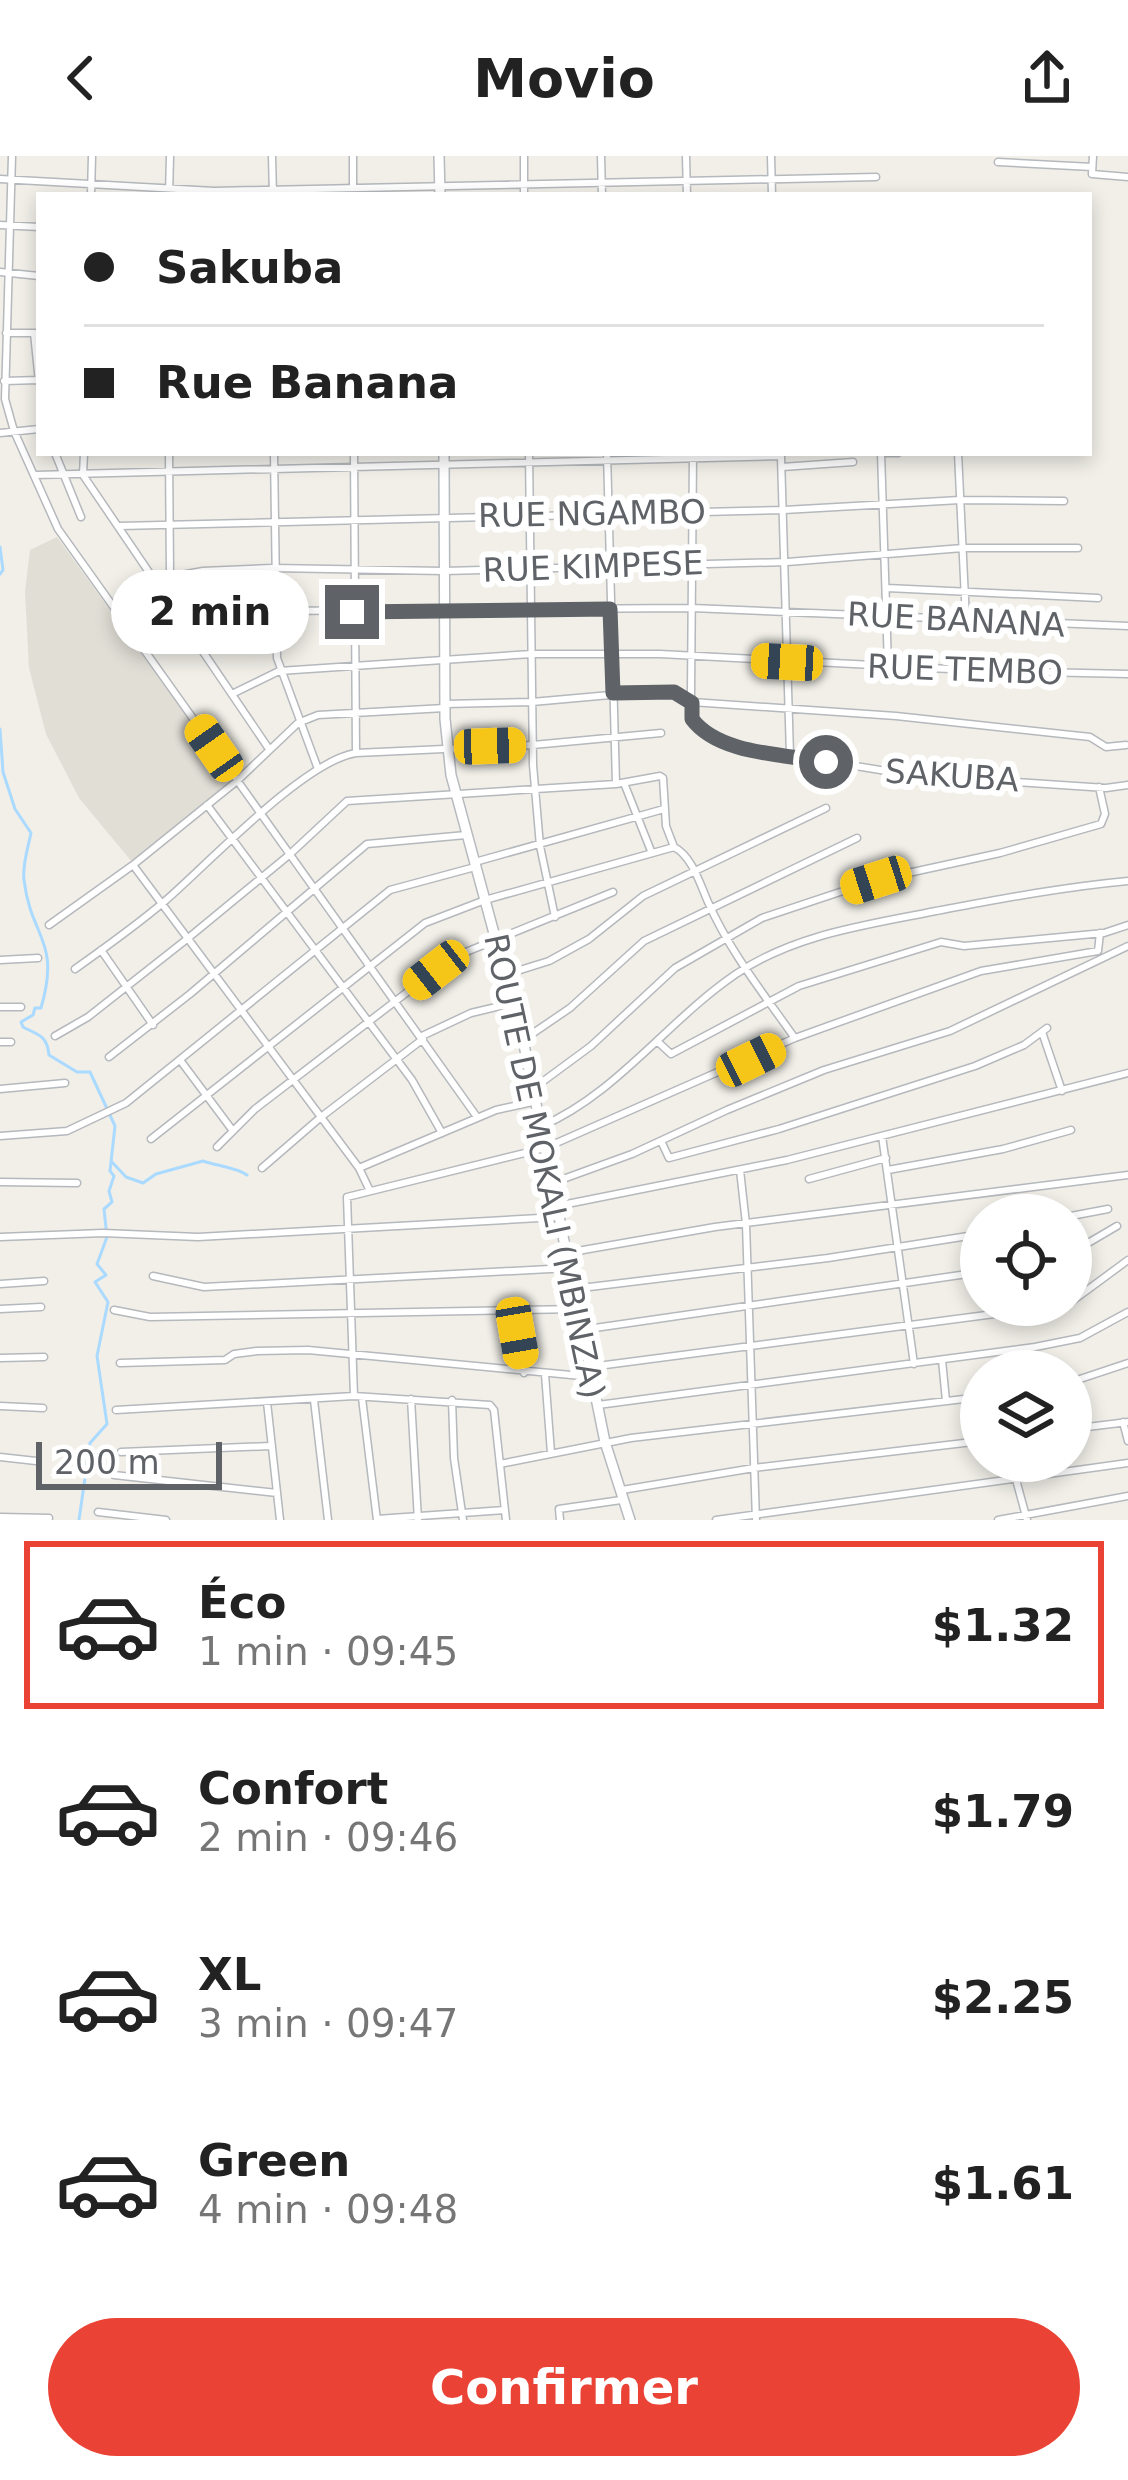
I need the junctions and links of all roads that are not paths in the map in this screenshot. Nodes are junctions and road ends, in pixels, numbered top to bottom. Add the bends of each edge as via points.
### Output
1 (12, 156) edge
2 (92, 156) edge
3 (170, 156) edge
4 (272, 156) edge
5 (353, 156) edge
6 (440, 156) edge
7 (524, 156) edge
8 (601, 156) edge
9 (686, 156) edge
10 (771, 156) edge
11 (1093, 156) edge
12 (998, 162) dead end
13 (1093, 171) junction
14 (876, 177) dead end
15 (1128, 177) edge
16 (771, 178) junction
17 (0, 179) edge
18 (686, 179) junction
19 (11, 180) junction
20 (91, 182) junction
21 (602, 182) junction
22 (524, 184) junction
23 (440, 190) edge
24 (169, 191) edge
25 (91, 192) edge
26 (221, 192) edge
27 (273, 192) edge
28 (353, 192) edge
29 (524, 192) edge
30 (602, 192) edge
31 (687, 192) edge
32 (772, 192) edge
33 (5, 226) edge
34 (36, 227) edge
35 (4, 273) edge
36 (36, 276) edge
37 (3, 317) edge
38 (6, 333) junction
39 (36, 333) edge
40 (2, 364) edge
41 (36, 380) edge
42 (4, 381) junction
43 (36, 428) edge
44 (14, 431) junction
45 (0, 434) edge
46 (57, 456) edge
47 (84, 456) edge
48 (169, 456) edge
49 (274, 456) edge
50 (354, 456) edge
51 (529, 456) edge
52 (737, 456) edge
53 (781, 456) edge
54 (881, 456) edge
55 (958, 456) edge
56 (607, 457) edge
57 (693, 457) edge
58 (444, 459) edge
59 (853, 462) dead end
60 (529, 465) junction
61 (782, 467) junction
62 (354, 468) junction
63 (274, 471) junction
64 (169, 473) junction
65 (62, 475) junction
66 (34, 476) junction
67 (83, 476) junction
68 (960, 500) junction
69 (1064, 501) dead end
70 (883, 504) junction
71 (784, 510) junction
72 (694, 512) junction
73 (609, 514) junction
74 (444, 515) junction
75 (530, 516) junction
76 (81, 517) dead end
77 (354, 518) junction
78 (168, 522) junction
79 (273, 522) junction
80 (119, 526) junction
81 (963, 548) junction
82 (1078, 548) dead end
83 (886, 552) junction
84 (787, 562) junction
85 (609, 564) junction
86 (693, 564) junction
87 (532, 567) junction
88 (272, 568) junction
89 (353, 568) junction
90 (444, 571) junction
91 (170, 577) junction
92 (156, 587) junction
93 (887, 588) junction
94 (966, 593) junction
95 (1098, 598) dead end
96 (692, 608) junction
97 (532, 609) junction
98 (610, 609) junction
99 (352, 612) junction
100 (444, 612) junction
101 (273, 613) junction
102 (787, 613) junction
103 (886, 615) junction
104 (120, 616) junction
105 (966, 620) junction
106 (230, 622) dead end
107 (1128, 626) edge
108 (612, 653) junction
109 (532, 654) junction
110 (692, 657) junction
111 (445, 658) junction
112 (787, 662) junction
113 (352, 665) junction
114 (888, 666) junction
115 (279, 670) junction
116 (1128, 674) edge
117 (613, 693) junction
118 (232, 694) junction
119 (532, 702) junction
120 (692, 703) junction
121 (445, 706) junction
122 (787, 710) junction
123 (354, 712) junction
124 (298, 723) junction
125 (661, 733) dead end
126 (614, 738) junction
127 (533, 745) junction
128 (1126, 745) edge
129 (447, 747) junction
130 (269, 749) junction
131 (356, 753) junction
132 (790, 755) junction
133 (318, 769) junction
134 (238, 781) junction
135 (620, 783) junction
136 (1128, 785) edge
137 (1099, 788) junction
138 (536, 790) junction
139 (455, 794) junction
140 (207, 805) junction
141 (664, 808) junction
142 (826, 808) dead end
143 (263, 815) junction
144 (635, 816) junction
145 (468, 835) junction
146 (857, 838) dead end
147 (234, 840) junction
148 (539, 845) junction
149 (674, 848) junction
150 (652, 851) junction
151 (289, 855) junction
152 (134, 865) junction
153 (476, 865) junction
154 (695, 874) junction
155 (262, 878) junction
156 (1128, 881) edge
157 (546, 882) junction
158 (314, 887) junction
159 (613, 892) dead end
160 (485, 900) junction
161 (161, 904) junction
162 (711, 909) junction
163 (284, 913) junction
164 (555, 917) junction
165 (49, 925) dead end
166 (1128, 925) edge
167 (344, 926) junction
168 (1100, 933) junction
169 (725, 936) junction
170 (187, 939) junction
171 (496, 940) junction
172 (1128, 946) edge
173 (101, 950) junction
174 (315, 950) junction
175 (38, 958) dead end
176 (0, 960) edge
177 (369, 964) junction
178 (75, 969) dead end
179 (744, 969) junction
180 (215, 973) junction
181 (504, 975) junction
182 (342, 986) junction
183 (126, 987) junction
184 (768, 1000) junction
185 (396, 1001) junction
186 (513, 1003) junction
187 (0, 1007) edge
188 (21, 1007) dead end
189 (242, 1010) junction
190 (369, 1022) junction
191 (153, 1025) junction
192 (56, 1036) dead end
193 (423, 1037) junction
194 (795, 1038) junction
195 (523, 1040) junction
196 (657, 1041) junction
197 (0, 1042) edge
198 (11, 1042) dead end
199 (269, 1045) junction
200 (109, 1057) dead end
201 (396, 1059) junction
202 (179, 1060) junction
203 (1128, 1073) edge
204 (294, 1078) junction
205 (65, 1083) dead end
206 (534, 1088) junction
207 (0, 1089) edge
208 (1062, 1091) junction
209 (206, 1095) junction
210 (537, 1101) junction
211 (321, 1117) junction
212 (477, 1117) junction
213 (541, 1127) junction
214 (1071, 1130) dead end
215 (233, 1131) junction
216 (442, 1133) junction
217 (0, 1136) edge
218 (882, 1136) junction
219 (151, 1139) dead end
220 (662, 1141) junction
221 (217, 1147) dead end
222 (545, 1148) junction
223 (886, 1158) junction
224 (262, 1168) dead end
225 (358, 1168) junction
226 (740, 1169) junction
227 (887, 1170) junction
228 (1128, 1175) edge
229 (809, 1180) dead end
230 (0, 1182) edge
231 (77, 1183) dead end
232 (552, 1183) junction
233 (370, 1191) junction
234 (893, 1206) junction
235 (1108, 1209) dead end
236 (557, 1212) junction
237 (1092, 1212) edge
238 (746, 1223) junction
239 (1117, 1226) dead end
240 (347, 1228) junction
241 (0, 1237) edge
242 (960, 1238) edge
243 (1092, 1241) edge
244 (897, 1248) junction
245 (566, 1253) junction
246 (1128, 1260) edge
247 (747, 1267) junction
248 (569, 1268) junction
249 (960, 1275) edge
250 (153, 1276) dead end
251 (348, 1277) junction
252 (44, 1281) dead end
253 (0, 1284) edge
254 (904, 1284) junction
255 (1092, 1285) edge
256 (573, 1289) junction
257 (41, 1307) dead end
258 (749, 1308) junction
259 (578, 1309) junction
260 (0, 1310) edge
261 (115, 1310) dead end
262 (515, 1312) junction
263 (1128, 1312) edge
264 (350, 1315) junction
265 (960, 1317) edge
266 (909, 1324) junction
267 (581, 1330) junction
268 (750, 1346) junction
269 (44, 1357) dead end
270 (352, 1357) junction
271 (0, 1358) edge
272 (942, 1360) junction
273 (120, 1363) dead end
274 (1128, 1363) edge
275 (914, 1364) junction
276 (591, 1372) junction
277 (524, 1373) junction
278 (545, 1374) junction
279 (1092, 1375) edge
280 (751, 1385) junction
281 (358, 1396) junction
282 (411, 1399) junction
283 (960, 1399) edge
284 (314, 1400) junction
285 (452, 1400) junction
286 (946, 1401) junction
287 (267, 1402) junction
288 (598, 1405) junction
289 (0, 1406) edge
290 (43, 1408) dead end
291 (116, 1410) dead end
292 (1126, 1422) edge
293 (752, 1423) junction
294 (1092, 1426) edge
295 (1128, 1441) edge
296 (605, 1442) junction
297 (960, 1443) edge
298 (270, 1446) junction
299 (121, 1452) dead end
300 (550, 1454) junction
301 (0, 1457) edge
302 (36, 1461) dead end
303 (1128, 1463) edge
304 (500, 1464) junction
305 (1092, 1467) edge
306 (754, 1468) junction
307 (114, 1475) dead end
308 (982, 1482) edge
309 (1017, 1482) edge
310 (277, 1492) junction
311 (620, 1495) junction
312 (1128, 1496) edge
313 (505, 1510) junction
314 (98, 1512) dead end
315 (462, 1516) edge
316 (0, 1517) edge
317 (49, 1518) edge
318 (756, 1518) edge
319 (1026, 1518) edge
320 (418, 1519) edge
321 (166, 1520) edge
322 (280, 1520) edge
323 (328, 1520) edge
324 (377, 1520) edge
325 (506, 1520) edge
326 (560, 1520) edge
327 (630, 1520) edge
328 (716, 1520) edge
329 (998, 1520) edge

1 - 19 street
2 - 20 street
3 - 24 street
4 - 27 street
5 - 28 street
6 - 23 street
7 - 22 street
8 - 21 street
9 - 18 street
10 - 16 street
11 - 13 street
12 - 13 street
13 - 15 street
14 - 16 street
16 - 18 street
16 - 32 street
17 - 19 street
18 - 21 street
18 - 31 street
19 - 20 street
19 - 33 street
20 - 24 street
20 - 25 street
21 - 22 street
21 - 30 street
22 - 23 street
22 - 29 street
23 - 28 street
24 - 26 street
33 - 34 street
33 - 35 street
35 - 36 street
35 - 37 street
37 - 38 street
38 - 39 street
38 - 40 street
40 - 42 street
41 - 42 street
42 - 44 street
43 - 44 street
44 - 45 street
44 - 66 street
46 - 65 street
47 - 67 street
48 - 64 street
49 - 63 street
50 - 62 street
51 - 60 street
52 - 57 street
53 - 61 street
54 - 70 street
55 - 68 street
56 - 57 street
56 - 60 street
56 - 73 street
57 - 72 street
58 - 60 street
58 - 62 street
58 - 74 street, ROUTE DE MOKALI (MBINZA)
59 - 61 street
60 - 75 street
61 - 71 street
62 - 63 street
62 - 77 street
63 - 64 street
63 - 79 street
64 - 67 street
64 - 78 street
65 - 66 street
65 - 67 street
65 - 76 street
66 - 104 street via 58,529
67 - 80 street
68 - 69 street, RUE NGAMBO
68 - 70 street, RUE NGAMBO
68 - 81 street
70 - 71 street, RUE NGAMBO
70 - 83 street
71 - 72 street, RUE NGAMBO
71 - 84 street
72 - 73 street, RUE NGAMBO
72 - 86 street
73 - 75 street, RUE NGAMBO
73 - 85 street
74 - 75 street, RUE NGAMBO
74 - 77 street, RUE NGAMBO
74 - 90 street, ROUTE DE MOKALI (MBINZA)
75 - 87 street
77 - 79 street, RUE NGAMBO
77 - 89 street
78 - 79 street, RUE NGAMBO
78 - 80 street, RUE NGAMBO
78 - 91 street
79 - 88 street
80 - 92 street
81 - 82 street, RUE KIMPESE
81 - 83 street, RUE KIMPESE
81 - 94 street
83 - 84 street, RUE KIMPESE
83 - 93 street
84 - 86 street, RUE KIMPESE
84 - 102 street
85 - 86 street, RUE KIMPESE
85 - 87 street, RUE KIMPESE
85 - 98 street
86 - 96 street
87 - 90 street, RUE KIMPESE
87 - 97 street
88 - 89 street, RUE KIMPESE
88 - 91 street, RUE KIMPESE
88 - 101 street
89 - 90 street, RUE KIMPESE
89 - 99 street
90 - 100 street, ROUTE DE MOKALI (MBINZA)
91 - 92 street
92 - 104 street
92 - 118 street
93 - 94 street
93 - 103 street
94 - 95 street
94 - 105 street
96 - 98 street, RUE BANANA
96 - 102 street, RUE BANANA
96 - 110 street
97 - 98 street, RUE BANANA
97 - 100 street, RUE BANANA
97 - 109 street
98 - 108 street
99 - 100 street, RUE BANANA
99 - 101 street, RUE BANANA
99 - 113 street
100 - 111 street, ROUTE DE MOKALI (MBINZA)
101 - 106 street, RUE BANANA
101 - 115 street
102 - 103 street, RUE BANANA
102 - 112 street
103 - 105 street, RUE BANANA
103 - 114 street
104 - 134 street
105 - 107 street, RUE BANANA
108 - 109 street, RUE TEMBO
108 - 110 street, RUE TEMBO
108 - 117 street
109 - 111 street, RUE TEMBO
109 - 119 street
110 - 112 street, RUE TEMBO
110 - 120 street
111 - 113 street, RUE TEMBO
111 - 121 street, ROUTE DE MOKALI (MBINZA)
112 - 114 street, RUE TEMBO
112 - 122 street
113 - 115 street, RUE TEMBO
113 - 123 street
114 - 116 street, RUE TEMBO
115 - 118 street, RUE TEMBO
115 - 124 street
117 - 119 street
117 - 120 street via 674,692
117 - 126 street
118 - 130 street
119 - 121 street
119 - 127 street
120 - 122 street
120 - 132 street, SAKUBA via 692,719 711,737
121 - 123 street
121 - 129 street, ROUTE DE MOKALI (MBINZA)
122 - 128 street
122 - 132 street
123 - 124 street
123 - 131 street
124 - 130 street
124 - 133 street
125 - 126 street
126 - 127 street
126 - 135 street
127 - 129 street
127 - 138 street
129 - 131 street
129 - 139 street, ROUTE DE MOKALI (MBINZA)
130 - 134 street
131 - 133 street
132 - 137 street, SAKUBA via 911,775
133 - 143 street
134 - 140 street
134 - 143 street
135 - 138 street
135 - 141 street via 662,777
135 - 144 street
136 - 137 street, SAKUBA
137 - 169 street via 1100,824 876,880
138 - 139 street
138 - 148 street
139 - 145 street, ROUTE DE MOKALI (MBINZA)
139 - 151 street via 346,801
140 - 147 street
140 - 152 street
141 - 144 street
141 - 149 street
142 - 154 street
143 - 147 street
143 - 151 street
144 - 148 street
144 - 150 street
145 - 153 street, ROUTE DE MOKALI (MBINZA)
145 - 158 street via 367,844
146 - 162 street
147 - 155 street
147 - 161 street
148 - 153 street
148 - 157 street
149 - 150 street
149 - 154 street
150 - 157 street
151 - 155 street
151 - 158 street
152 - 161 street
152 - 165 street
153 - 160 street, ROUTE DE MOKALI (MBINZA)
153 - 167 street via 390,890
154 - 162 street
154 - 181 street via 643,896 549,961
155 - 163 street
155 - 170 street
156 - 179 street via 896,918 811,938
157 - 160 street
157 - 164 street
158 - 163 street
158 - 167 street
159 - 164 street
160 - 171 street, ROUTE DE MOKALI (MBINZA)
160 - 177 street via 425,923
161 - 170 street
161 - 173 street
162 - 169 street
162 - 195 street via 642,943
163 - 174 street
163 - 180 street
164 - 171 street
166 - 168 street
167 - 174 street
167 - 177 street
168 - 184 street via 941,942
168 - 194 street via 1098,951 981,970
169 - 179 street
169 - 206 street via 663,977
170 - 180 street
170 - 183 street
171 - 181 street, ROUTE DE MOKALI (MBINZA)
171 - 185 street
172 - 220 street via 950,1031 824,1070
173 - 178 street
173 - 183 street
174 - 182 street
174 - 189 street
175 - 176 street
177 - 182 street
177 - 185 street
179 - 184 street
179 - 196 street
180 - 189 street
180 - 191 street
181 - 186 street, ROUTE DE MOKALI (MBINZA)
182 - 190 street
182 - 199 street
183 - 191 street
183 - 192 street
184 - 194 street
184 - 196 street via 671,1054
185 - 190 street
185 - 193 street
186 - 193 street
186 - 195 street, ROUTE DE MOKALI (MBINZA)
187 - 188 street
189 - 199 street
189 - 202 street
190 - 201 street
190 - 204 street
191 - 200 street
193 - 201 street
193 - 212 street
194 - 222 street
195 - 206 street, ROUTE DE MOKALI (MBINZA)
196 - 213 street via 569,1115
197 - 198 street
199 - 204 street
199 - 209 street
201 - 211 street
201 - 216 street
202 - 209 street
202 - 217 street via 86,1124
203 - 208 street
204 - 211 street
204 - 215 street
205 - 207 street
206 - 210 street, ROUTE DE MOKALI (MBINZA)
208 - 218 street
208 - 220 street via 1045,1030 974,1066 779,1129 669,1158
209 - 215 street
209 - 219 street
210 - 212 street
210 - 213 street, ROUTE DE MOKALI (MBINZA)
211 - 224 street
211 - 225 street
212 - 216 street
213 - 222 street, ROUTE DE MOKALI (MBINZA)
214 - 227 street
215 - 221 street
216 - 225 street
218 - 223 street
218 - 226 street
220 - 232 street
222 - 232 street, ROUTE DE MOKALI (MBINZA)
222 - 233 street
223 - 227 street
223 - 229 street
225 - 233 street
226 - 236 street
226 - 238 street
227 - 234 street
228 - 234 street
230 - 231 street
232 - 236 street, ROUTE DE MOKALI (MBINZA)
233 - 240 street via 346,1198
234 - 238 street
234 - 244 street
235 - 237 street
236 - 240 street
236 - 245 street, ROUTE DE MOKALI (MBINZA)
238 - 245 street
238 - 247 street
239 - 243 street
240 - 241 street
240 - 251 street
242 - 244 street
244 - 247 street
244 - 254 street
245 - 248 street, ROUTE DE MOKALI (MBINZA)
246 - 255 street
247 - 256 street
247 - 258 street
248 - 251 street
248 - 256 street, ROUTE DE MOKALI (MBINZA)
249 - 254 street
250 - 251 street via 204,1287
251 - 264 street
252 - 253 street
254 - 258 street
254 - 266 street
256 - 259 street, ROUTE DE MOKALI (MBINZA)
257 - 260 street
258 - 267 street
258 - 268 street
259 - 262 street
259 - 267 street, ROUTE DE MOKALI (MBINZA)
261 - 264 street via 150,1318
262 - 264 street
262 - 277 street
263 - 272 street via 1074,1340
264 - 270 street
265 - 266 street
266 - 268 street
266 - 275 street
267 - 276 street, ROUTE DE MOKALI (MBINZA)
268 - 276 street
268 - 280 street
269 - 271 street
270 - 273 street via 284,1349
270 - 277 street
270 - 281 street
272 - 275 street
272 - 286 street
274 - 279 street
275 - 280 street
276 - 278 street
276 - 288 street, ROUTE DE MOKALI (MBINZA)
277 - 278 street
278 - 300 street
280 - 288 street
280 - 293 street
281 - 282 street
281 - 284 street
281 - 324 street
282 - 285 street
282 - 320 street
283 - 286 street
284 - 287 street
284 - 323 street
285 - 304 street via 494,1408
285 - 315 street
286 - 293 street
287 - 291 street
287 - 298 street
288 - 296 street, ROUTE DE MOKALI (MBINZA)
289 - 290 street
292 - 294 street
292 - 295 street
293 - 296 street
293 - 306 street
296 - 300 street
296 - 311 street, ROUTE DE MOKALI (MBINZA)
297 - 306 street
298 - 299 street
298 - 310 street
300 - 304 street
301 - 302 street
303 - 305 street
304 - 313 street
306 - 311 street
306 - 318 street
307 - 310 street
308 - 318 street
309 - 319 street
310 - 322 street
311 - 326 street via 559,1509
311 - 327 street, ROUTE DE MOKALI (MBINZA)
312 - 319 street
313 - 315 street
313 - 325 street
314 - 321 street
315 - 320 street
316 - 317 street
318 - 328 street
319 - 329 street
320 - 324 street

